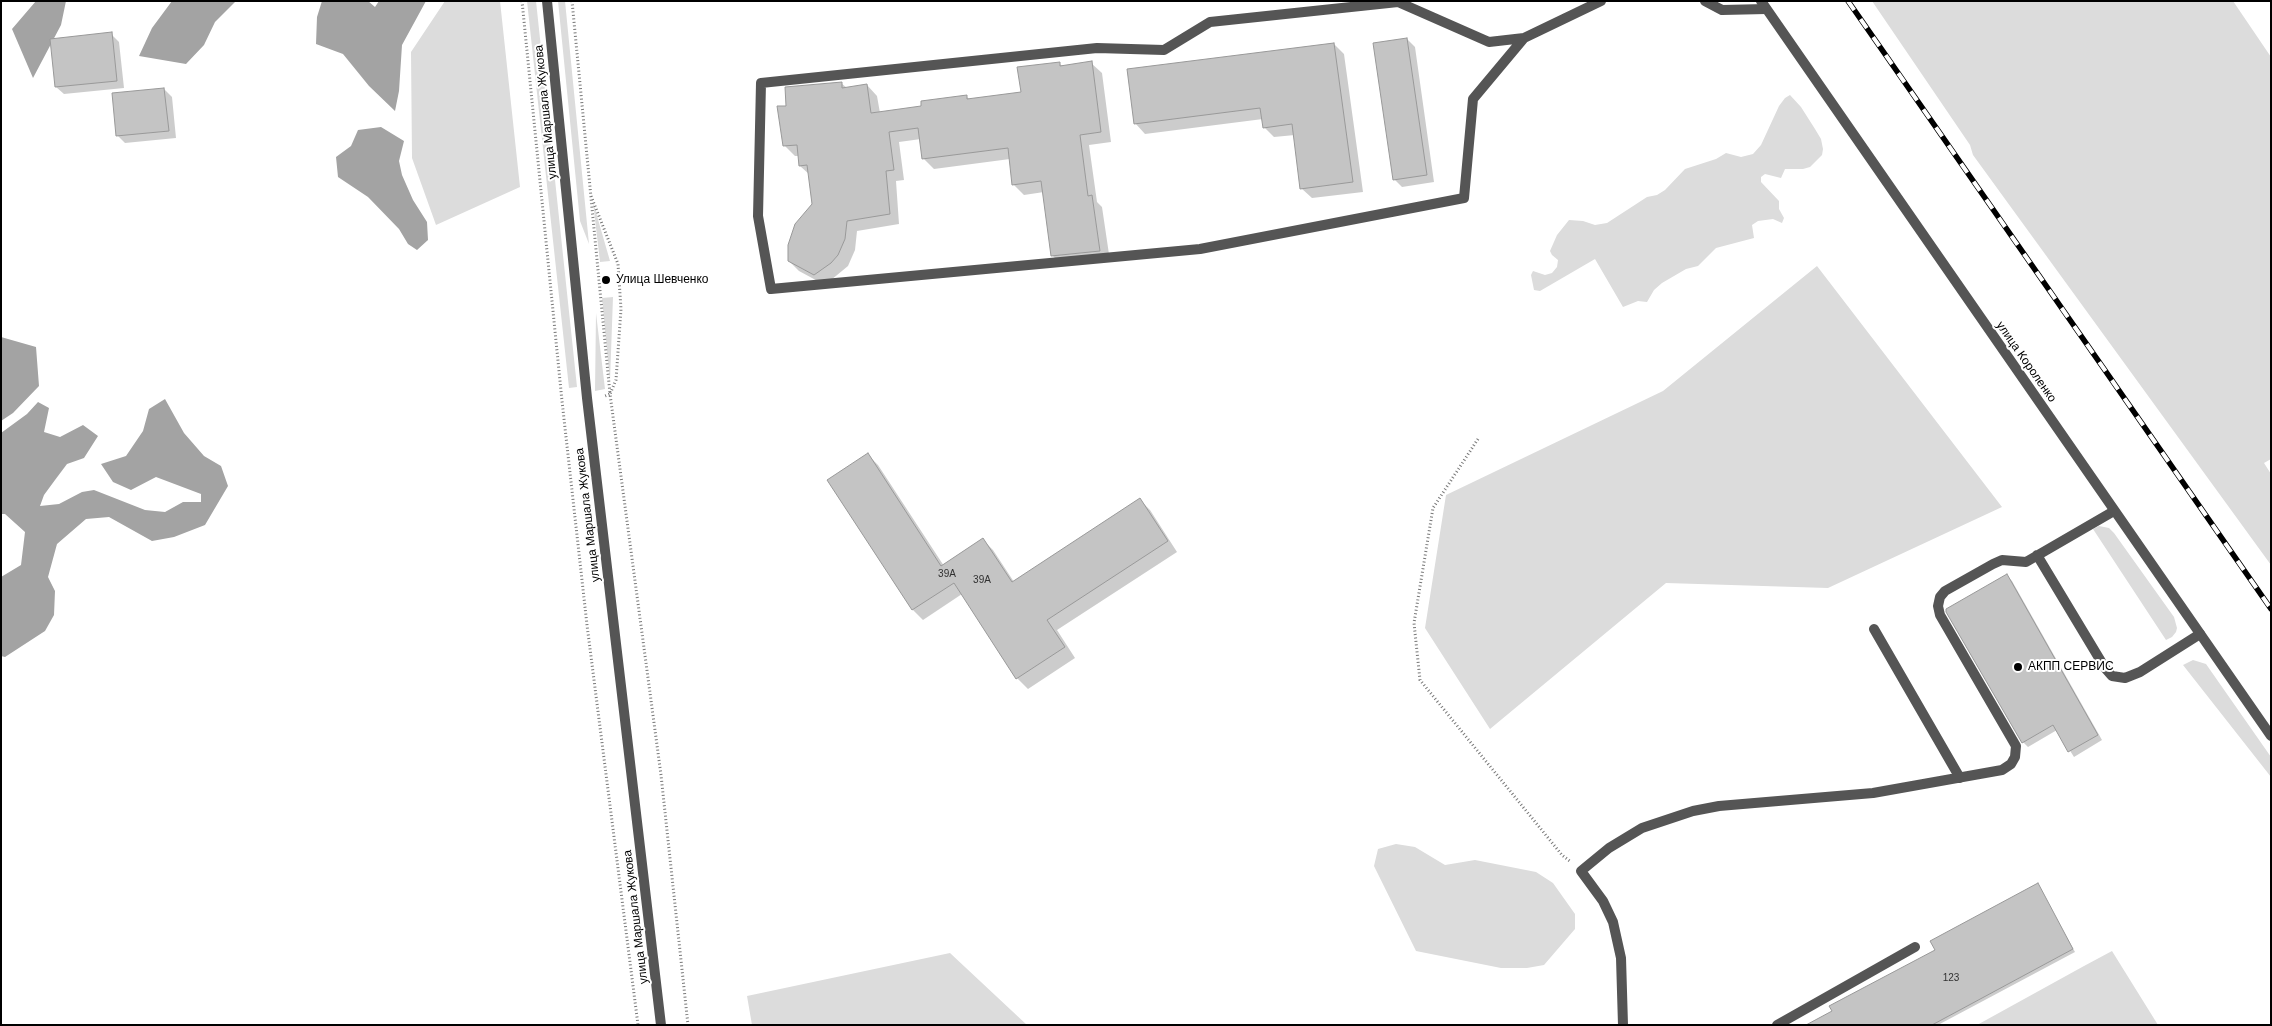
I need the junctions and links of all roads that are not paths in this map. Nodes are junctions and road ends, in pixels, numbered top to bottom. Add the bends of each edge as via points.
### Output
1 (547, 1) edge
2 (1601, 1) edge
3 (1705, 1) edge
4 (1764, 5) edge
5 (1524, 38) junction
6 (2114, 511) junction
7 (2038, 555) junction
8 (1874, 629) dead end
9 (2200, 634) junction
10 (2271, 736) edge
11 (1960, 778) junction
12 (1915, 948) dead end
13 (661, 1025) edge
14 (1623, 1025) edge
15 (1777, 1025) edge

1 - 13 street, улица Маршала Жукова via 587,398
2 - 5 street
3 - 4 street via 1722,10
4 - 6 street, улица Короленко
5 - 5 street via 1489,42 1398,2 1210,22 1164,50 1096,48 761,83 758,216 771,290 1200,250 1464,198 1473,99
6 - 7 street
6 - 9 street, улица Короленко
7 - 9 street via 2112,676 2125,678 2136,674
7 - 11 street via 2026,562 2002,560 1945,591 1940,597 1940,615 2016,746 2011,764 2002,770
8 - 11 street
9 - 10 street, улица Короленко
11 - 14 street via 1872,793 1693,811 1642,828 1609,848 1581,871 1614,922 1621,958
12 - 15 street

